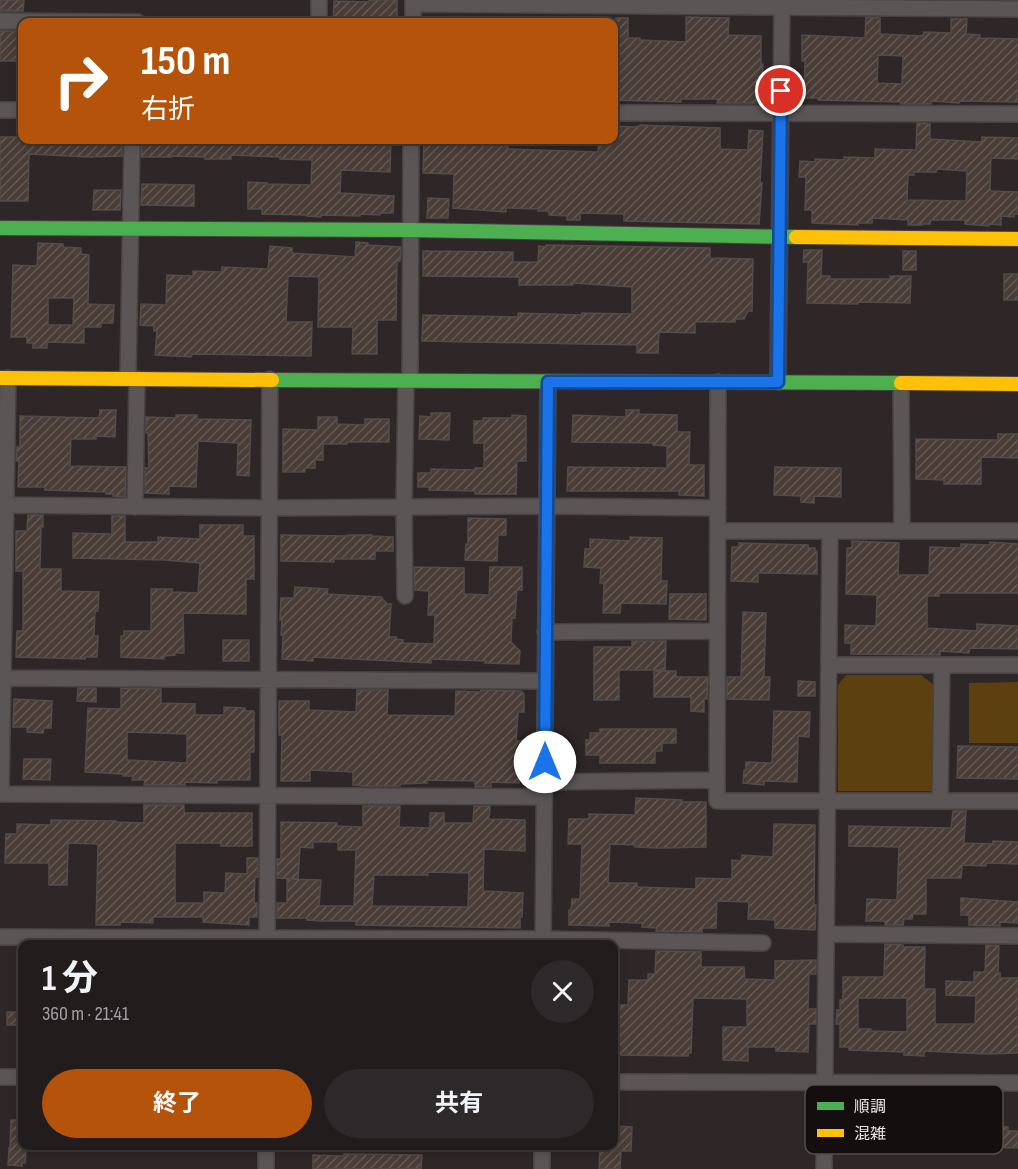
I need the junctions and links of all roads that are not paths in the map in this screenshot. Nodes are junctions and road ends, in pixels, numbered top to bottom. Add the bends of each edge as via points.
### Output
1 (320, 0) edge
2 (413, 2) edge
3 (564, 2) edge
4 (782, 3) edge
5 (1018, 9) edge
6 (319, 18) edge
7 (413, 18) edge
8 (0, 21) edge
9 (18, 21) edge
10 (0, 110) edge
11 (18, 110) edge
12 (781, 112) junction
13 (618, 113) edge
14 (1018, 114) edge
15 (132, 144) edge
16 (411, 144) edge
17 (0, 228) edge
18 (131, 229) junction
19 (410, 230) junction
20 (780, 237) junction
21 (1018, 239) edge
22 (4, 378) edge
23 (132, 378) junction
24 (270, 379) junction
25 (408, 381) junction
26 (548, 382) junction
27 (718, 382) junction
28 (778, 382) junction
29 (901, 384) junction
30 (1018, 384) edge
31 (3, 505) edge
32 (547, 506) junction
33 (135, 507) junction
34 (269, 508) junction
35 (404, 508) junction
36 (718, 508) junction
37 (718, 531) junction
38 (830, 531) junction
39 (902, 531) junction
40 (1018, 531) edge
41 (405, 596) dead end
42 (717, 631) junction
43 (545, 632) junction
44 (829, 665) junction
45 (1018, 665) edge
46 (942, 666) junction
47 (1, 678) edge
48 (268, 679) junction
49 (545, 681) junction
50 (717, 780) junction
51 (545, 790) junction
52 (268, 795) junction
53 (828, 800) junction
54 (940, 800) junction
55 (1018, 801) edge
56 (826, 934) junction
57 (1018, 936) edge
58 (0, 937) edge
59 (200, 940) edge
60 (267, 940) edge
61 (543, 940) edge
62 (618, 942) edge
63 (763, 943) dead end
64 (0, 1077) edge
65 (18, 1077) edge
66 (618, 1082) edge
67 (825, 1082) junction
68 (1018, 1083) edge
69 (825, 1085) edge
70 (266, 1150) edge
71 (542, 1150) edge
72 (824, 1154) edge
73 (266, 1169) edge
74 (542, 1169) edge
75 (824, 1169) edge

1 - 6 street
2 - 3 street
2 - 7 street
3 - 4 street
4 - 5 street
4 - 12 street
8 - 9 street
10 - 11 street
12 - 13 street
12 - 14 street
12 - 20 street
15 - 18 street
16 - 19 street
17 - 18 street
18 - 19 street
18 - 23 street
19 - 20 street
19 - 25 street
20 - 21 street
20 - 28 street
22 - 23 street
22 - 31 street
23 - 24 street
23 - 33 street
24 - 25 street
24 - 34 street
25 - 26 street
25 - 35 street
26 - 27 street
26 - 32 street
27 - 28 street
27 - 36 street
28 - 29 street
29 - 30 street
29 - 39 street
31 - 33 street
31 - 47 street
32 - 35 street
32 - 36 street
32 - 43 street
33 - 34 street
34 - 35 street
34 - 48 street
35 - 41 street
36 - 37 street
37 - 38 street
37 - 42 street
38 - 39 street
38 - 44 street
39 - 40 street
42 - 43 street
42 - 50 street
43 - 49 street
44 - 46 street
44 - 53 street
45 - 46 street
46 - 54 street
47 - 48 street
47 - 52 street via 1,794
48 - 49 street
48 - 52 street
49 - 51 street
50 - 51 street
50 - 53 street via 717,801
51 - 52 street
51 - 61 street
52 - 60 street
53 - 54 street
53 - 56 street
54 - 55 street
56 - 57 street
56 - 67 street
58 - 59 street
62 - 63 street
64 - 65 street
66 - 67 street
67 - 68 street
67 - 69 street
70 - 73 street
71 - 74 street
72 - 75 street

